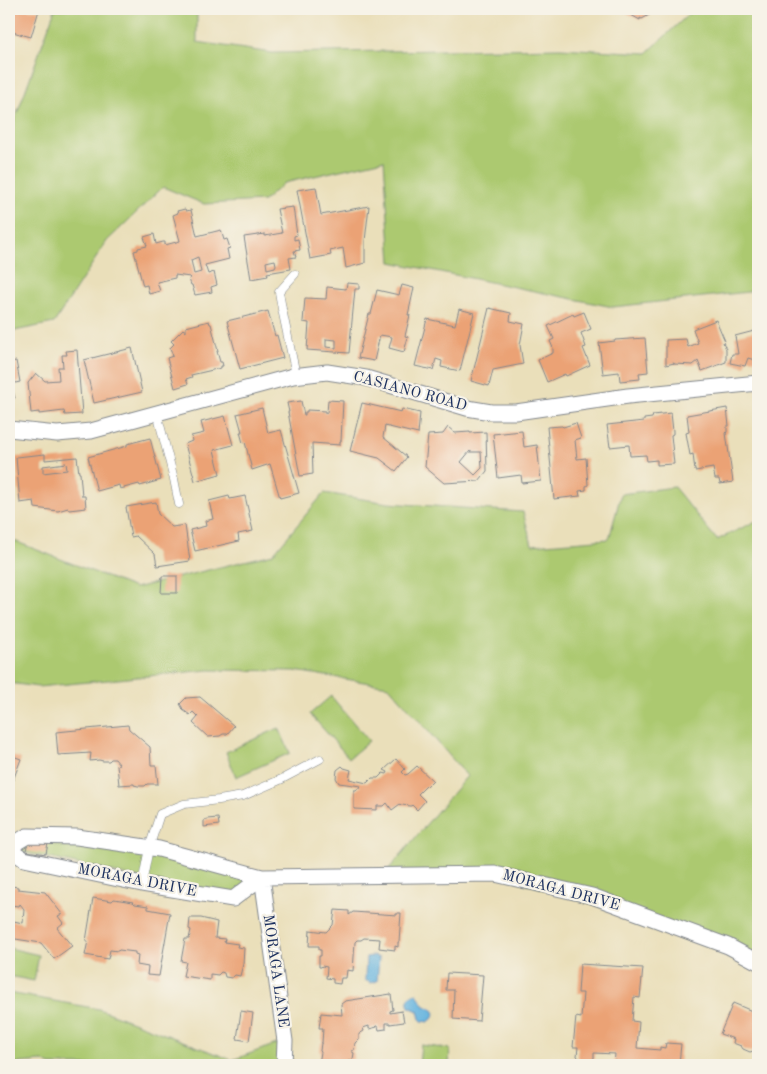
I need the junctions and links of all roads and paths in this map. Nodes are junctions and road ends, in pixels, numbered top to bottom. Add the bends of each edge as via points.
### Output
1 (296, 274) dead end
2 (296, 375) junction
3 (758, 383) edge
4 (156, 413) junction
5 (9, 429) edge
6 (179, 504) dead end
7 (320, 759) dead end
8 (9, 848) edge
9 (149, 848) junction
10 (262, 878) junction
11 (142, 884) junction
12 (758, 962) edge
13 (284, 1065) edge

1 - 2 lane via 280,292
2 - 3 street, CASIANO ROAD via 327,372 366,378 491,412 516,412 628,396
2 - 4 street, CASIANO ROAD
4 - 5 street, CASIANO ROAD via 91,431 57,434
4 - 6 lane
7 - 9 lane via 243,796 184,804 160,814
8 - 9 street, MORAGA DRIVE via 27,836 77,837
8 - 11 street, MORAGA DRIVE via 24,860
9 - 10 street, MORAGA DRIVE
9 - 11 lane
10 - 11 street, MORAGA DRIVE via 233,899
10 - 12 street, MORAGA DRIVE via 495,874 592,896 728,946
10 - 13 street, MORAGA LANE via 285,1041

